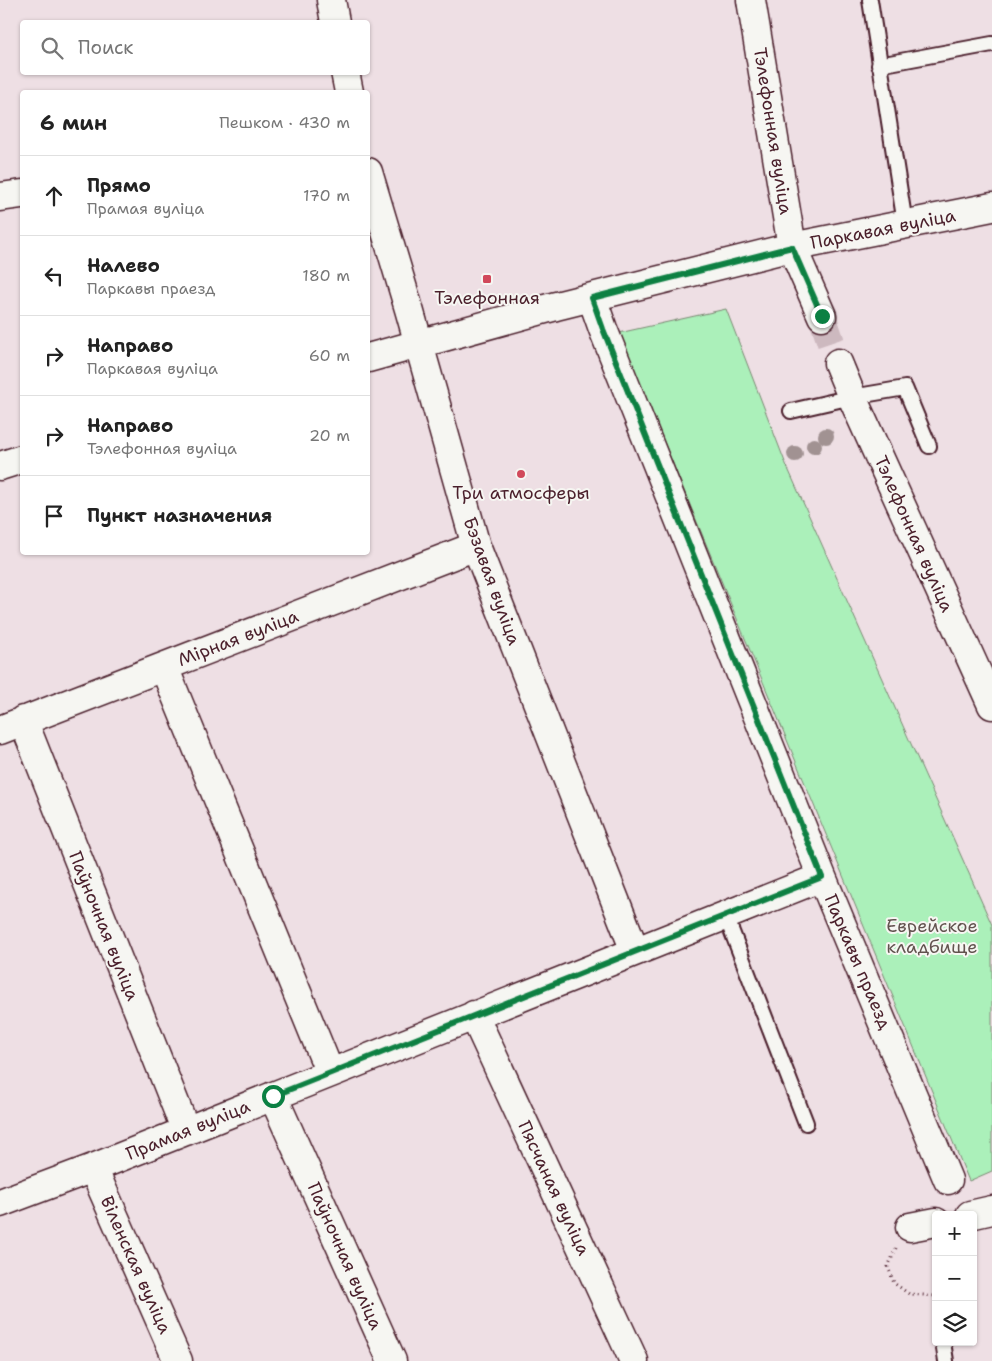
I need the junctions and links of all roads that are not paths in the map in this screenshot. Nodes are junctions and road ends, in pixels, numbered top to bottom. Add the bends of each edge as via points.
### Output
1 (331, 0) edge
2 (751, 0) edge
3 (870, 0) edge
4 (335, 20) edge
5 (992, 44) edge
6 (879, 65) junction
7 (346, 75) edge
8 (349, 90) edge
9 (370, 179) edge
10 (20, 194) edge
11 (0, 197) edge
12 (992, 207) edge
13 (905, 224) junction
14 (792, 247) junction
15 (592, 298) junction
16 (822, 316) tunnel mouth
17 (418, 343) junction
18 (370, 357) edge
19 (838, 363) tunnel mouth
20 (852, 397) junction
21 (791, 411) dead end
22 (929, 446) dead end
23 (20, 460) edge
24 (0, 466) edge
25 (476, 546) junction
26 (164, 667) junction
27 (992, 705) edge
28 (12, 725) edge
29 (822, 877) junction
30 (725, 914) junction
31 (635, 951) junction
32 (474, 1015) junction
33 (330, 1073) junction
34 (273, 1096) junction
35 (806, 1122) dead end
36 (186, 1131) junction
37 (93, 1168) junction
38 (948, 1180) dead end
39 (0, 1203) edge
40 (992, 1210) edge
41 (977, 1213) edge
42 (944, 1346) edge
43 (178, 1361) edge
44 (392, 1361) edge
45 (634, 1361) edge
46 (946, 1361) edge

1 - 4 street
2 - 14 street, Тэлефонная вуліца
3 - 6 lane
5 - 6 lane
6 - 13 lane
7 - 8 street
9 - 17 street, Бэзавая вуліца
10 - 11 street
12 - 13 street, Паркавая вуліца
13 - 14 street, Паркавая вуліца
14 - 15 street, Паркавая вуліца
14 - 16 street, Тэлефонная вуліца
15 - 17 street, Паркавая вуліца
15 - 29 street, Паркавы праезд
17 - 18 street, Паркавая вуліца
17 - 25 street, Бэзавая вуліца
19 - 20 street, Тэлефонная вуліца
20 - 21 lane
20 - 22 lane via 905,388
20 - 27 street, Тэлефонная вуліца
23 - 24 street
25 - 26 street, Мірная вуліца
25 - 31 street, Бэзавая вуліца
26 - 28 street, Мірная вуліца
26 - 33 street
28 - 36 street, Паўночная вуліца
29 - 30 street, Прамая вуліца
29 - 38 street, Паркавы праезд
30 - 31 street, Прамая вуліца
30 - 35 lane
31 - 32 street, Прамая вуліца
32 - 33 street, Прамая вуліца
32 - 45 street, Пясчаная вуліца
33 - 34 street, Прамая вуліца
34 - 36 street, Прамая вуліца
34 - 44 street, Паўночная вуліца
36 - 37 street, Прамая вуліца
37 - 39 street, Прамая вуліца
37 - 43 street, Віленская вуліца
40 - 41 street
42 - 46 lane

